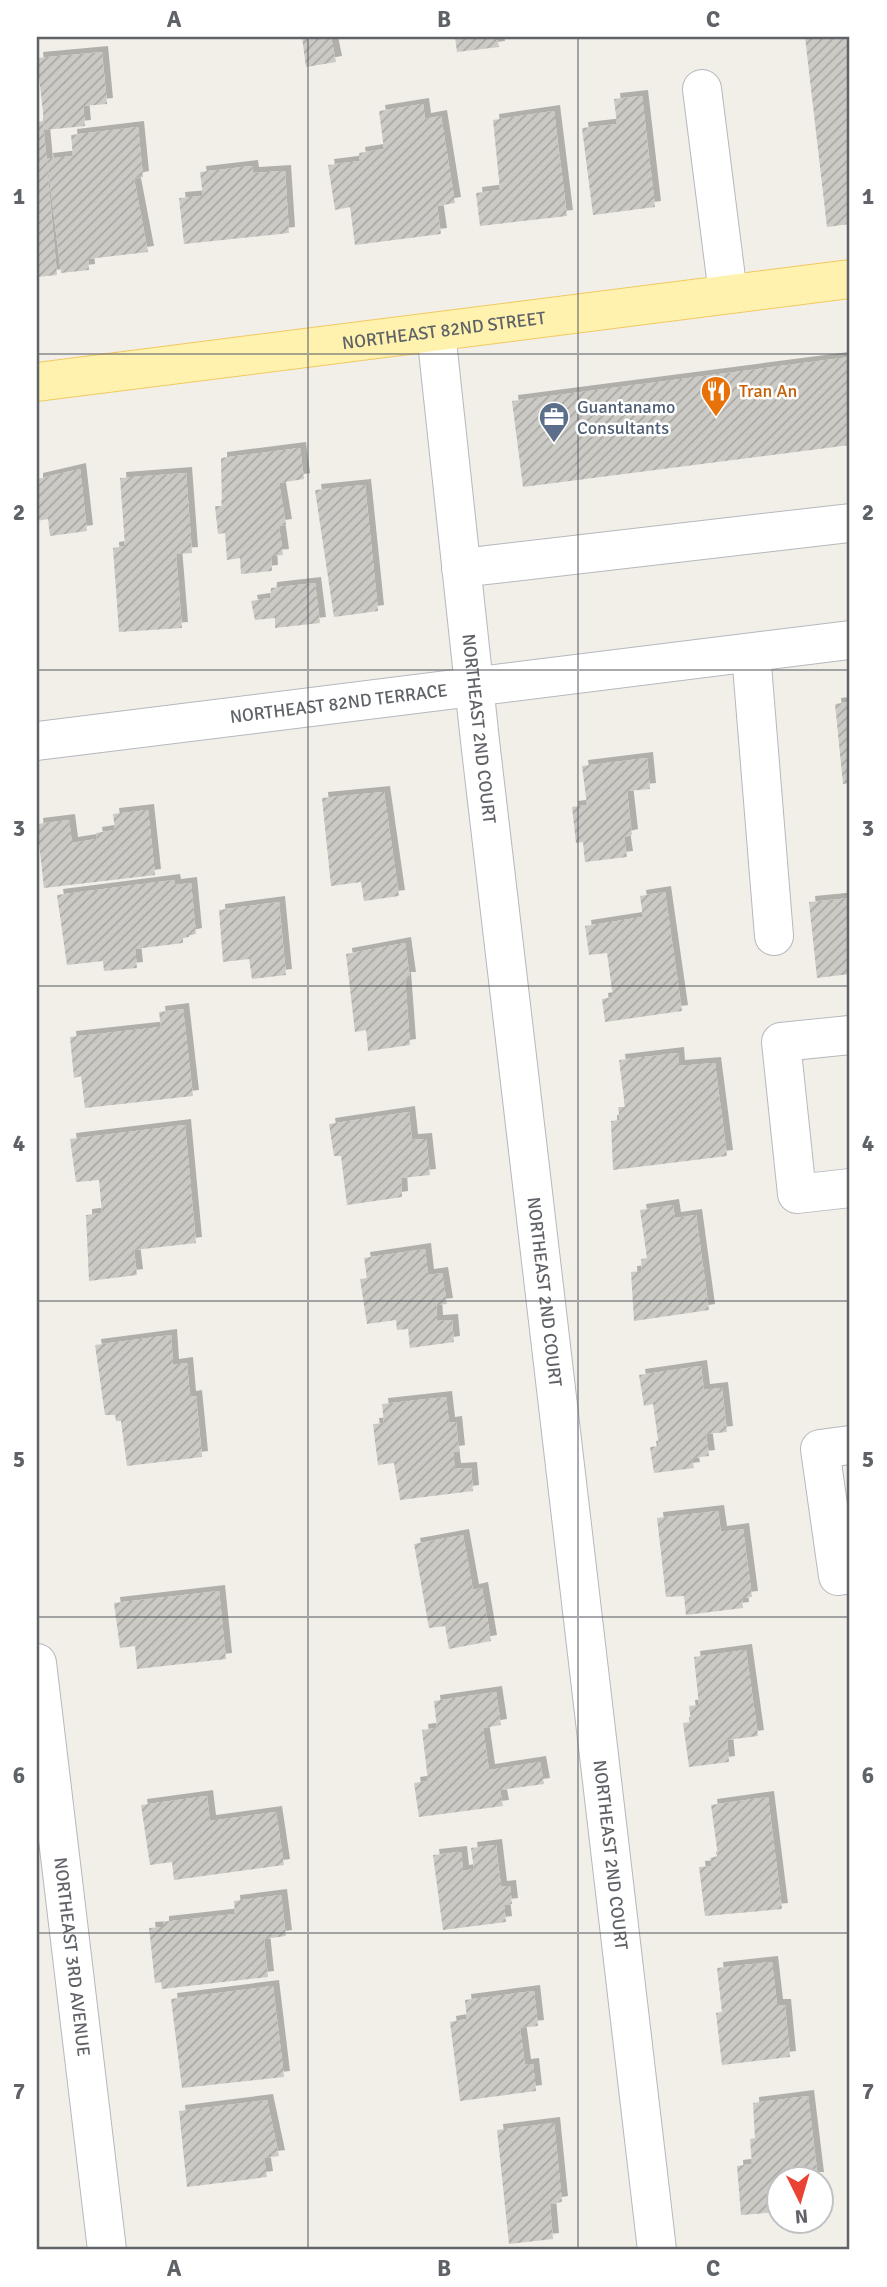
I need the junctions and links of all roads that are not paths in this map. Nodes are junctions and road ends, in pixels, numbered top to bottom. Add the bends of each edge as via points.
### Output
1 (702, 89) dead end
2 (850, 279) edge
3 (728, 294) junction
4 (436, 332) junction
5 (37, 382) edge
6 (850, 523) edge
7 (461, 568) junction
8 (850, 640) edge
9 (751, 653) junction
10 (474, 688) junction
11 (37, 741) edge
12 (774, 936) dead end
13 (850, 1035) edge
14 (850, 1188) edge
15 (850, 1445) edge
16 (850, 1574) edge
17 (37, 1663) edge
18 (107, 2250) edge
19 (657, 2250) edge

1 - 3 street
2 - 3 main road, NORTHEAST 82ND STREET
3 - 4 main road, NORTHEAST 82ND STREET
4 - 5 main road, NORTHEAST 82ND STREET
4 - 7 street, NORTHEAST 2ND COURT
6 - 7 street
7 - 10 street, NORTHEAST 2ND COURT
8 - 9 street, NORTHEAST 82ND TERRACE
9 - 10 street, NORTHEAST 82ND TERRACE
9 - 12 street
10 - 11 street, NORTHEAST 82ND TERRACE
10 - 19 street, NORTHEAST 2ND COURT
13 - 14 street via 781,1042 797,1194
15 - 16 street via 820,1448 838,1576
17 - 18 street, NORTHEAST 3RD AVENUE

